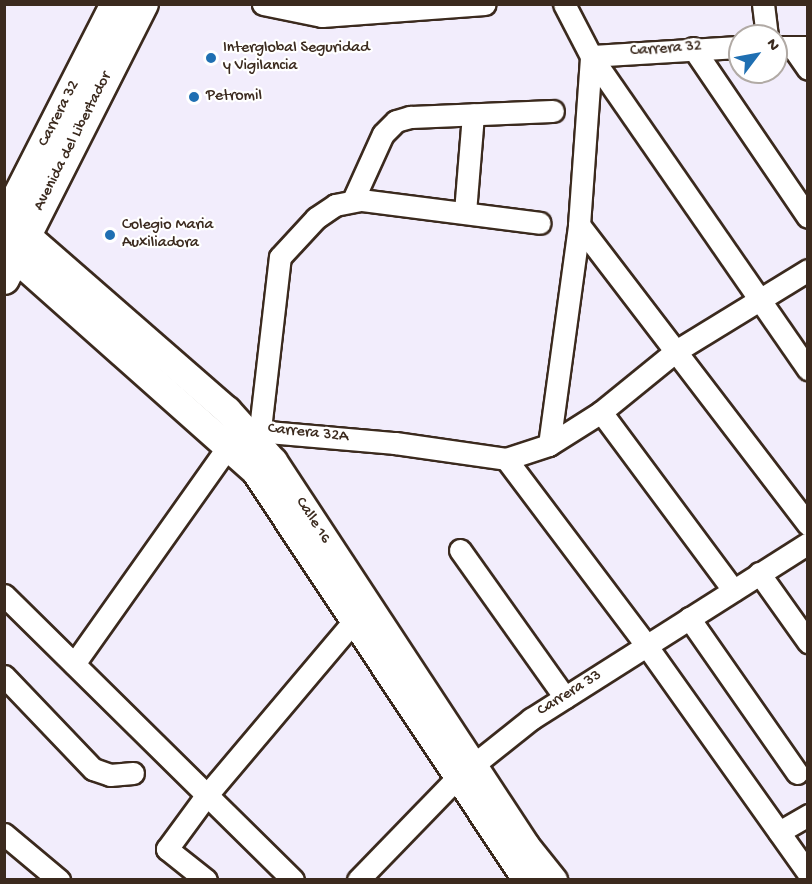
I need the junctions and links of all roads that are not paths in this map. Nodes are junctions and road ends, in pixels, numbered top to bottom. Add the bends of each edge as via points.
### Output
1 (116, 4) edge
2 (143, 4) edge
3 (263, 4) edge
4 (485, 4) edge
5 (564, 4) edge
6 (763, 4) edge
7 (766, 24) edge
8 (728, 47) edge
9 (693, 48) junction
10 (792, 48) edge
11 (591, 56) junction
12 (807, 69) edge
13 (553, 111) dead end
14 (473, 114) junction
15 (353, 200) junction
16 (465, 212) junction
17 (807, 217) edge
18 (540, 223) dead end
19 (579, 225) junction
20 (11, 244) edge
21 (807, 270) edge
22 (759, 299) junction
23 (676, 351) junction
24 (807, 369) edge
25 (601, 411) junction
26 (245, 435) junction
27 (549, 445) junction
28 (506, 459) junction
29 (807, 525) edge
30 (807, 543) edge
31 (460, 550) dead end
32 (759, 573) junction
33 (733, 590) junction
34 (4, 595) edge
35 (689, 618) junction
36 (354, 621) junction
37 (807, 642) edge
38 (646, 645) junction
39 (74, 664) junction
40 (4, 676) edge
41 (565, 698) junction
42 (465, 772) junction
43 (133, 773) dead end
44 (797, 773) dead end
45 (206, 796) junction
46 (807, 815) edge
47 (779, 832) junction
48 (4, 834) edge
49 (807, 873) edge
50 (47, 875) edge
51 (206, 879) edge
52 (293, 879) edge
53 (358, 879) edge
54 (527, 879) edge
55 (553, 879) edge

1 - 20 main road, Carrera 32
2 - 20 main road, Avenida del Libertador
3 - 4 street via 322,16
5 - 11 street
6 - 7 street
8 - 9 street, Carrera 32
9 - 11 street, Carrera 32
9 - 17 street
10 - 12 street
11 - 19 street
11 - 22 street
13 - 14 street
14 - 15 street via 396,122 383,134
14 - 16 street
15 - 16 street
15 - 26 street via 335,205 305,227 280,256
16 - 18 street
19 - 23 street
19 - 27 street
20 - 26 street, Calle 16
21 - 22 street, Carrera 32A
22 - 23 street, Carrera 32A
22 - 24 street
23 - 25 street, Carrera 32A
23 - 29 street
25 - 27 street, Carrera 32A
25 - 33 street
26 - 28 street, Carrera 32A
26 - 36 street, Calle 16 via 255,471
26 - 39 street
26 - 42 street, Calle 16 via 273,461
27 - 28 street, Carrera 32A
28 - 38 street
30 - 32 street, Carrera 33
31 - 41 street
32 - 33 street, Carrera 33
32 - 37 street
33 - 35 street, Carrera 33
34 - 39 street
35 - 38 street, Carrera 33
35 - 44 street
36 - 42 street, Calle 16
36 - 45 street
38 - 41 street, Carrera 33
38 - 47 street
39 - 45 street
40 - 43 street via 93,769 110,775
41 - 42 street, Carrera 33 via 531,719
42 - 53 street, Carrera 33
42 - 54 street, Calle 16
42 - 55 street, Calle 16
45 - 51 street via 167,849
45 - 52 street
46 - 47 street
47 - 49 street
48 - 50 street

